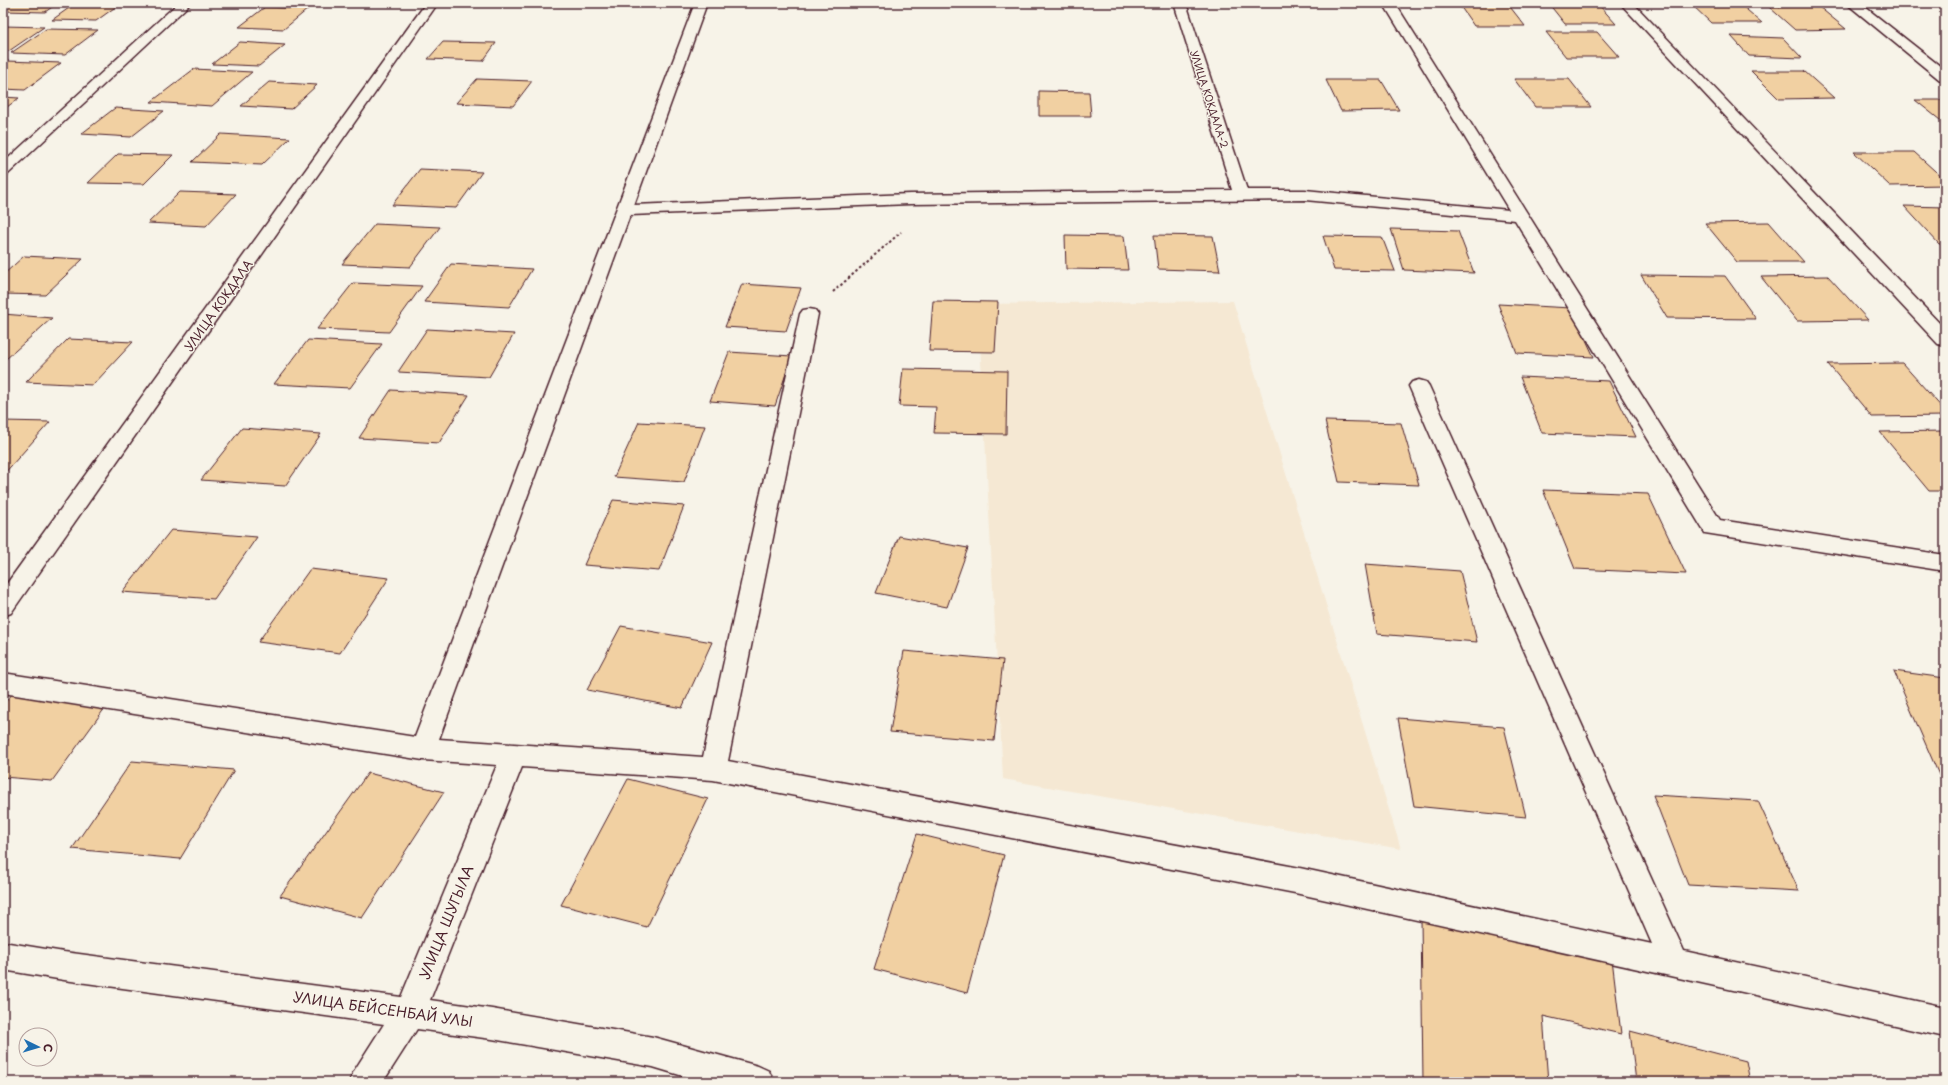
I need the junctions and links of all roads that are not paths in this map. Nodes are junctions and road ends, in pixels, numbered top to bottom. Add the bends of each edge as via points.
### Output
1 (185, 3) edge
2 (432, 3) edge
3 (701, 3) edge
4 (1180, 3) edge
5 (1389, 3) edge
6 (1626, 3) edge
7 (1852, 3) edge
8 (1945, 77) edge
9 (3, 171) edge
10 (1241, 195) junction
11 (626, 210) junction
12 (1520, 216) junction
13 (809, 314) road end
14 (1945, 340) edge
15 (1419, 386) dead end
16 (1945, 563) edge
17 (3, 607) edge
18 (3, 683) edge
19 (423, 749) junction
20 (514, 755) junction
21 (713, 770) junction
22 (3, 956) edge
23 (1675, 963) junction
24 (410, 1012) junction
25 (1945, 1022) edge
26 (365, 1082) edge
27 (758, 1082) edge

1 - 9 street
2 - 17 street, УЛИЦА КОКДАЛА
3 - 11 street
4 - 10 street, УЛИЦА КОКДАЛА-2
5 - 12 street
6 - 14 street
7 - 8 street
10 - 11 street via 939,198
10 - 12 street via 1305,195
11 - 19 street
12 - 16 street via 1713,527
13 - 21 street
15 - 23 street
18 - 19 street
19 - 20 street
20 - 21 street
20 - 24 street, УЛИЦА ШУГЫЛА
21 - 23 street via 1295,880
22 - 24 street, УЛИЦА БЕЙСЕНБАЙ УЛЫ
23 - 25 street
24 - 26 street, УЛИЦА ШУГЫЛА
24 - 27 street, УЛИЦА БЕЙСЕНБАЙ УЛЫ via 653,1052

